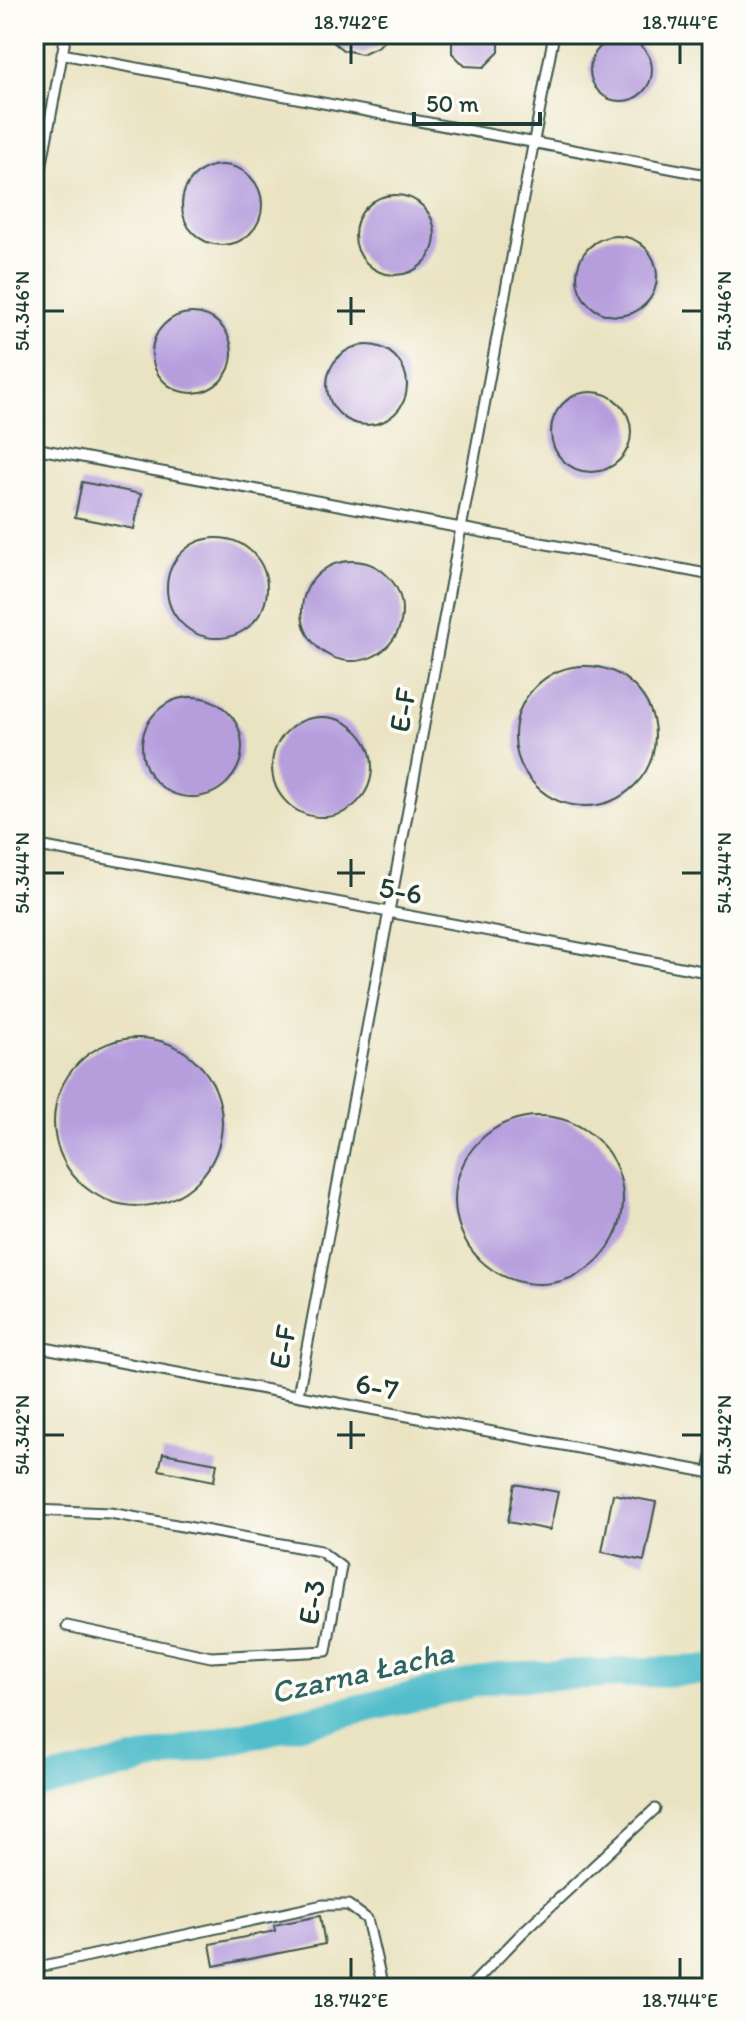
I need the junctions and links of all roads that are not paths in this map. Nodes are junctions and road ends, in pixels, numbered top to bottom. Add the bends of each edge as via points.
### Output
1 (66, 34) edge
2 (554, 34) edge
3 (62, 54) junction
4 (534, 143) junction
5 (39, 155) edge
6 (712, 176) edge
7 (34, 206) edge
8 (34, 448) edge
9 (460, 528) junction
10 (712, 575) edge
11 (34, 845) edge
12 (389, 912) junction
13 (712, 973) edge
14 (34, 1346) edge
15 (298, 1395) junction
16 (712, 1456) edge
17 (710, 1472) edge
18 (34, 1510) edge
19 (67, 1626) dead end
20 (655, 1809) dead end
21 (34, 1968) edge
22 (383, 1988) edge
23 (469, 1988) edge

1 - 3 lane
2 - 4 lane, E-F
3 - 4 lane
3 - 5 lane
4 - 6 lane
4 - 9 lane, E-F
5 - 7 lane
8 - 9 lane
9 - 10 lane
9 - 12 lane, E-F
11 - 12 lane, 5-6
12 - 13 lane, 5-6
12 - 15 lane, E-F
14 - 15 lane, 6-7
15 - 17 lane, 6-7
16 - 17 lane
18 - 19 lane, E-3 via 110,1513 320,1551 341,1567 326,1651 211,1657
20 - 23 lane
21 - 22 lane via 323,1905 348,1905 367,1919

